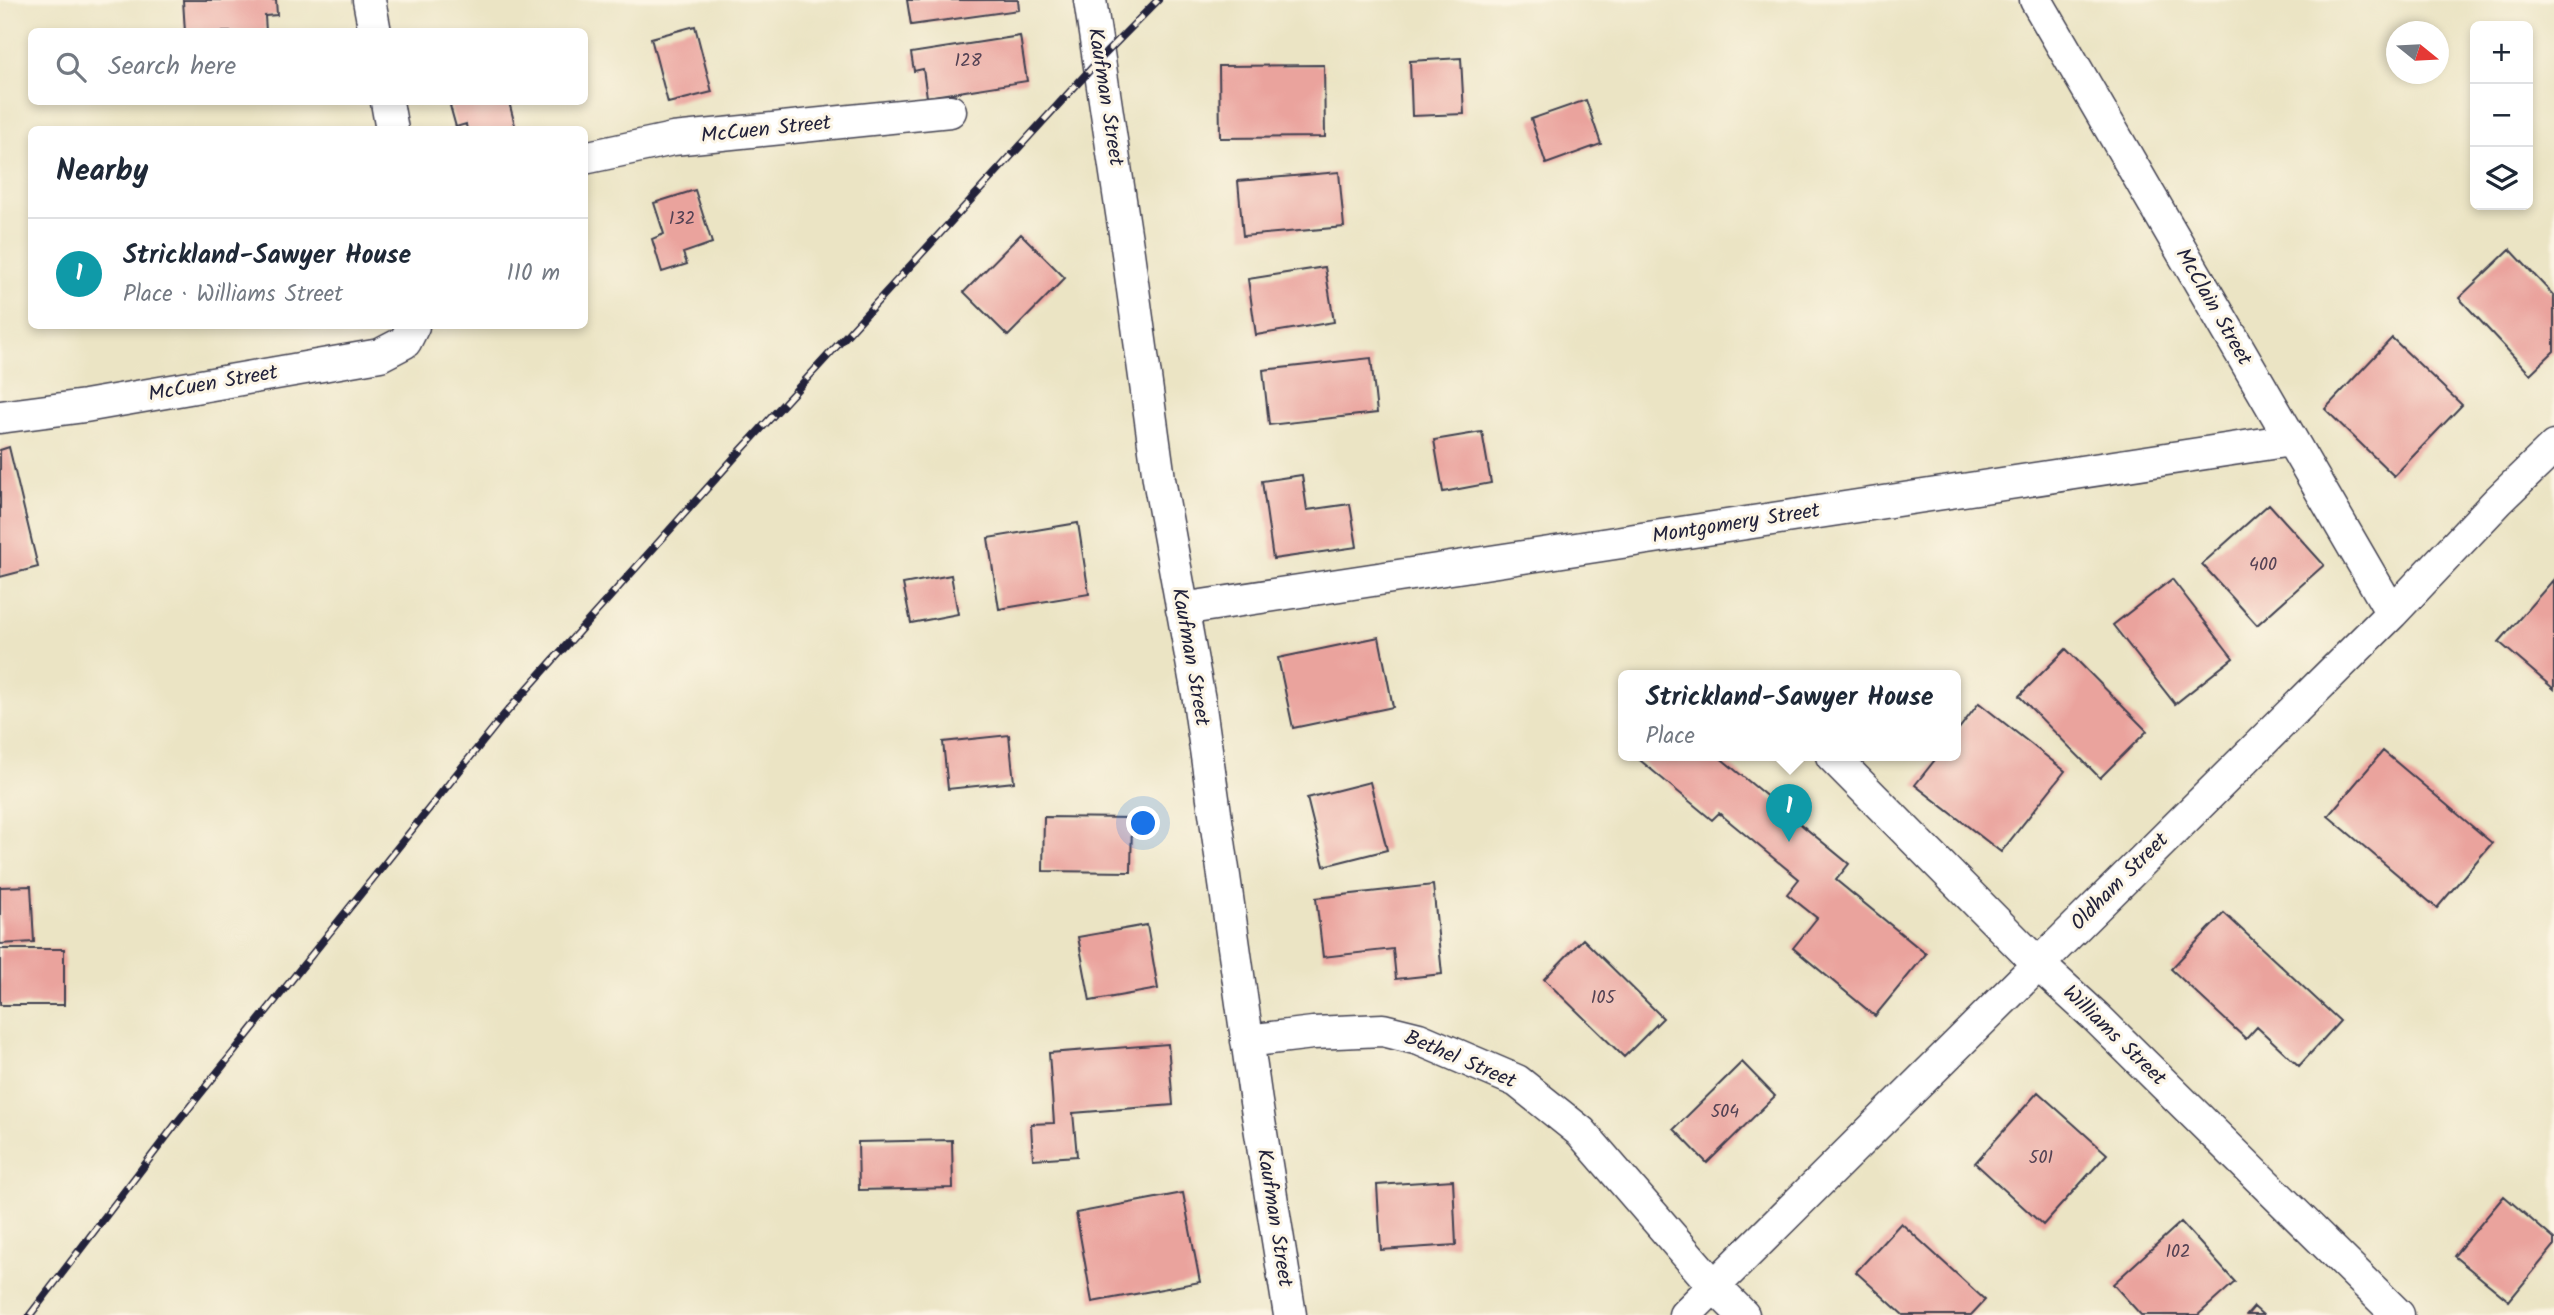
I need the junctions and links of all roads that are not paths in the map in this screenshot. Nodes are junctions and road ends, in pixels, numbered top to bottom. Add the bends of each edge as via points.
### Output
1 (369, 0) edge
2 (1090, 0) edge
3 (2036, 0) edge
4 (374, 28) edge
5 (388, 105) edge
6 (950, 111) dead end
7 (391, 126) edge
8 (588, 157) edge
9 (412, 329) edge
10 (0, 417) edge
11 (2291, 440) junction
12 (2554, 447) edge
13 (1182, 609) junction
14 (2392, 613) junction
15 (1837, 761) edge
16 (2038, 964) junction
17 (1247, 1041) junction
18 (1714, 1286) junction
19 (1290, 1315) edge
20 (1685, 1315) edge
21 (1743, 1315) edge
22 (2398, 1315) edge

1 - 4 street
2 - 13 street, Kaufman Street
3 - 11 street, McClain Street
5 - 7 street
6 - 8 street, McCuen Street via 673,139
9 - 10 street, McCuen Street via 405,342 380,355
11 - 13 street, Montgomery Street
11 - 14 street, McClain Street
12 - 14 street, Oldham Street
13 - 17 street, Kaufman Street
14 - 16 street, Oldham Street
15 - 16 street, Williams Street
16 - 18 street, Oldham Street
16 - 22 street, Williams Street
17 - 18 street, Bethel Street via 1383,1030 1419,1039 1517,1081 1581,1132
17 - 19 street, Kaufman Street
18 - 20 street, Oldham Street
18 - 21 street, Bethel Street

